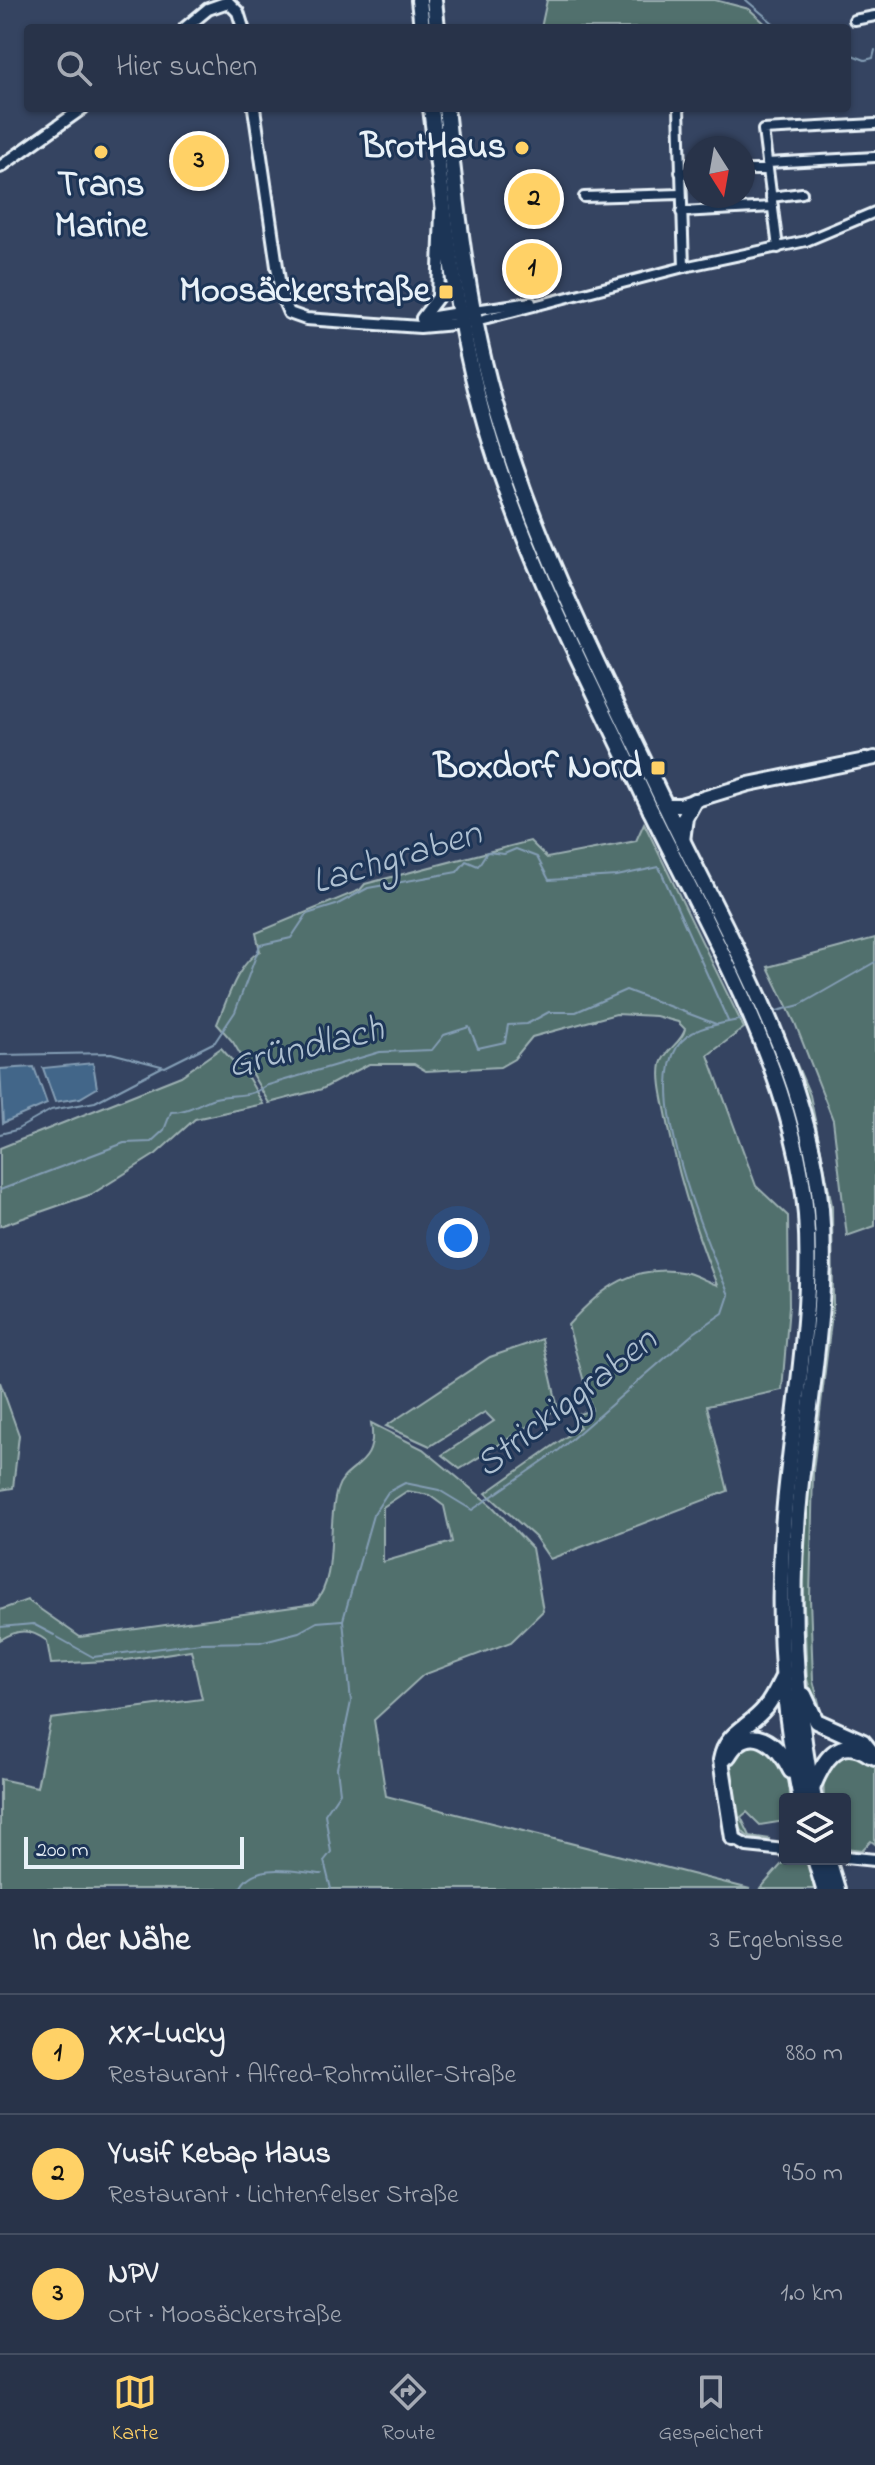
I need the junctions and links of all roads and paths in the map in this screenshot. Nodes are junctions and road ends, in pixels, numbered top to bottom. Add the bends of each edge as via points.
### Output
1 (419, 0) edge
2 (434, 0) edge
3 (228, 1) edge
4 (875, 16) edge
5 (854, 20) dead end
6 (190, 24) edge
7 (242, 24) edge
8 (422, 24) edge
9 (437, 24) edge
10 (77, 112) edge
11 (255, 112) edge
12 (431, 112) edge
13 (449, 112) edge
14 (679, 112) edge
15 (875, 124) edge
16 (875, 157) edge
17 (0, 167) edge
18 (767, 167) junction
19 (755, 168) edge
20 (680, 172) joint
21 (802, 193) dead end
22 (681, 194) junction
23 (584, 197) dead end
24 (442, 202) junction
25 (772, 202) junction
26 (681, 212) junction
27 (874, 215) edge
28 (778, 248) junction
29 (684, 267) junction
30 (467, 317) junction
31 (422, 318) junction
32 (405, 325) junction
33 (875, 758) edge
34 (749, 784) junction
35 (694, 801) junction
36 (658, 808) junction
37 (682, 841) junction
38 (754, 1008) junction
39 (790, 1671) junction
40 (875, 1758) edge
41 (723, 1777) junction
42 (806, 1793) edge
43 (807, 1793) edge
44 (808, 1793) edge
45 (733, 1838) joint
46 (779, 1850) edge
47 (851, 1858) edge
48 (875, 1860) edge
49 (817, 1865) edge
50 (830, 1865) edge
51 (824, 1889) edge
52 (837, 1889) edge

1 - 8 main road
2 - 9 main road
3 - 6 street
3 - 7 street
4 - 5 street
10 - 17 street
11 - 32 street via 286,311 306,319
12 - 24 main road
13 - 30 main road
14 - 20 street
15 - 18 street via 763,130
16 - 18 street
18 - 19 street
18 - 25 street
20 - 22 street
21 - 25 street
22 - 23 street
22 - 26 street
24 - 30 main road
24 - 31 street via 439,293
25 - 26 street
25 - 28 street
26 - 29 street
27 - 28 street
28 - 29 street
29 - 30 street
30 - 31 street
30 - 32 street
30 - 36 main road via 531,513
31 - 32 street
33 - 34 main road
34 - 35 main road
34 - 36 main road via 682,796
35 - 36 main road
35 - 37 main road via 685,817
36 - 37 main road
36 - 38 main road
37 - 38 main road
38 - 39 main road via 788,1115 807,1230 805,1326 783,1531
39 - 40 main road via 816,1721 863,1742
39 - 41 main road via 765,1708 729,1739 722,1756
39 - 43 main road
40 - 44 main road via 858,1748 834,1750
41 - 42 main road via 732,1749 744,1740 761,1739 782,1753
41 - 45 main road
45 - 46 street via 747,1846
47 - 48 street
49 - 51 main road
50 - 52 main road

